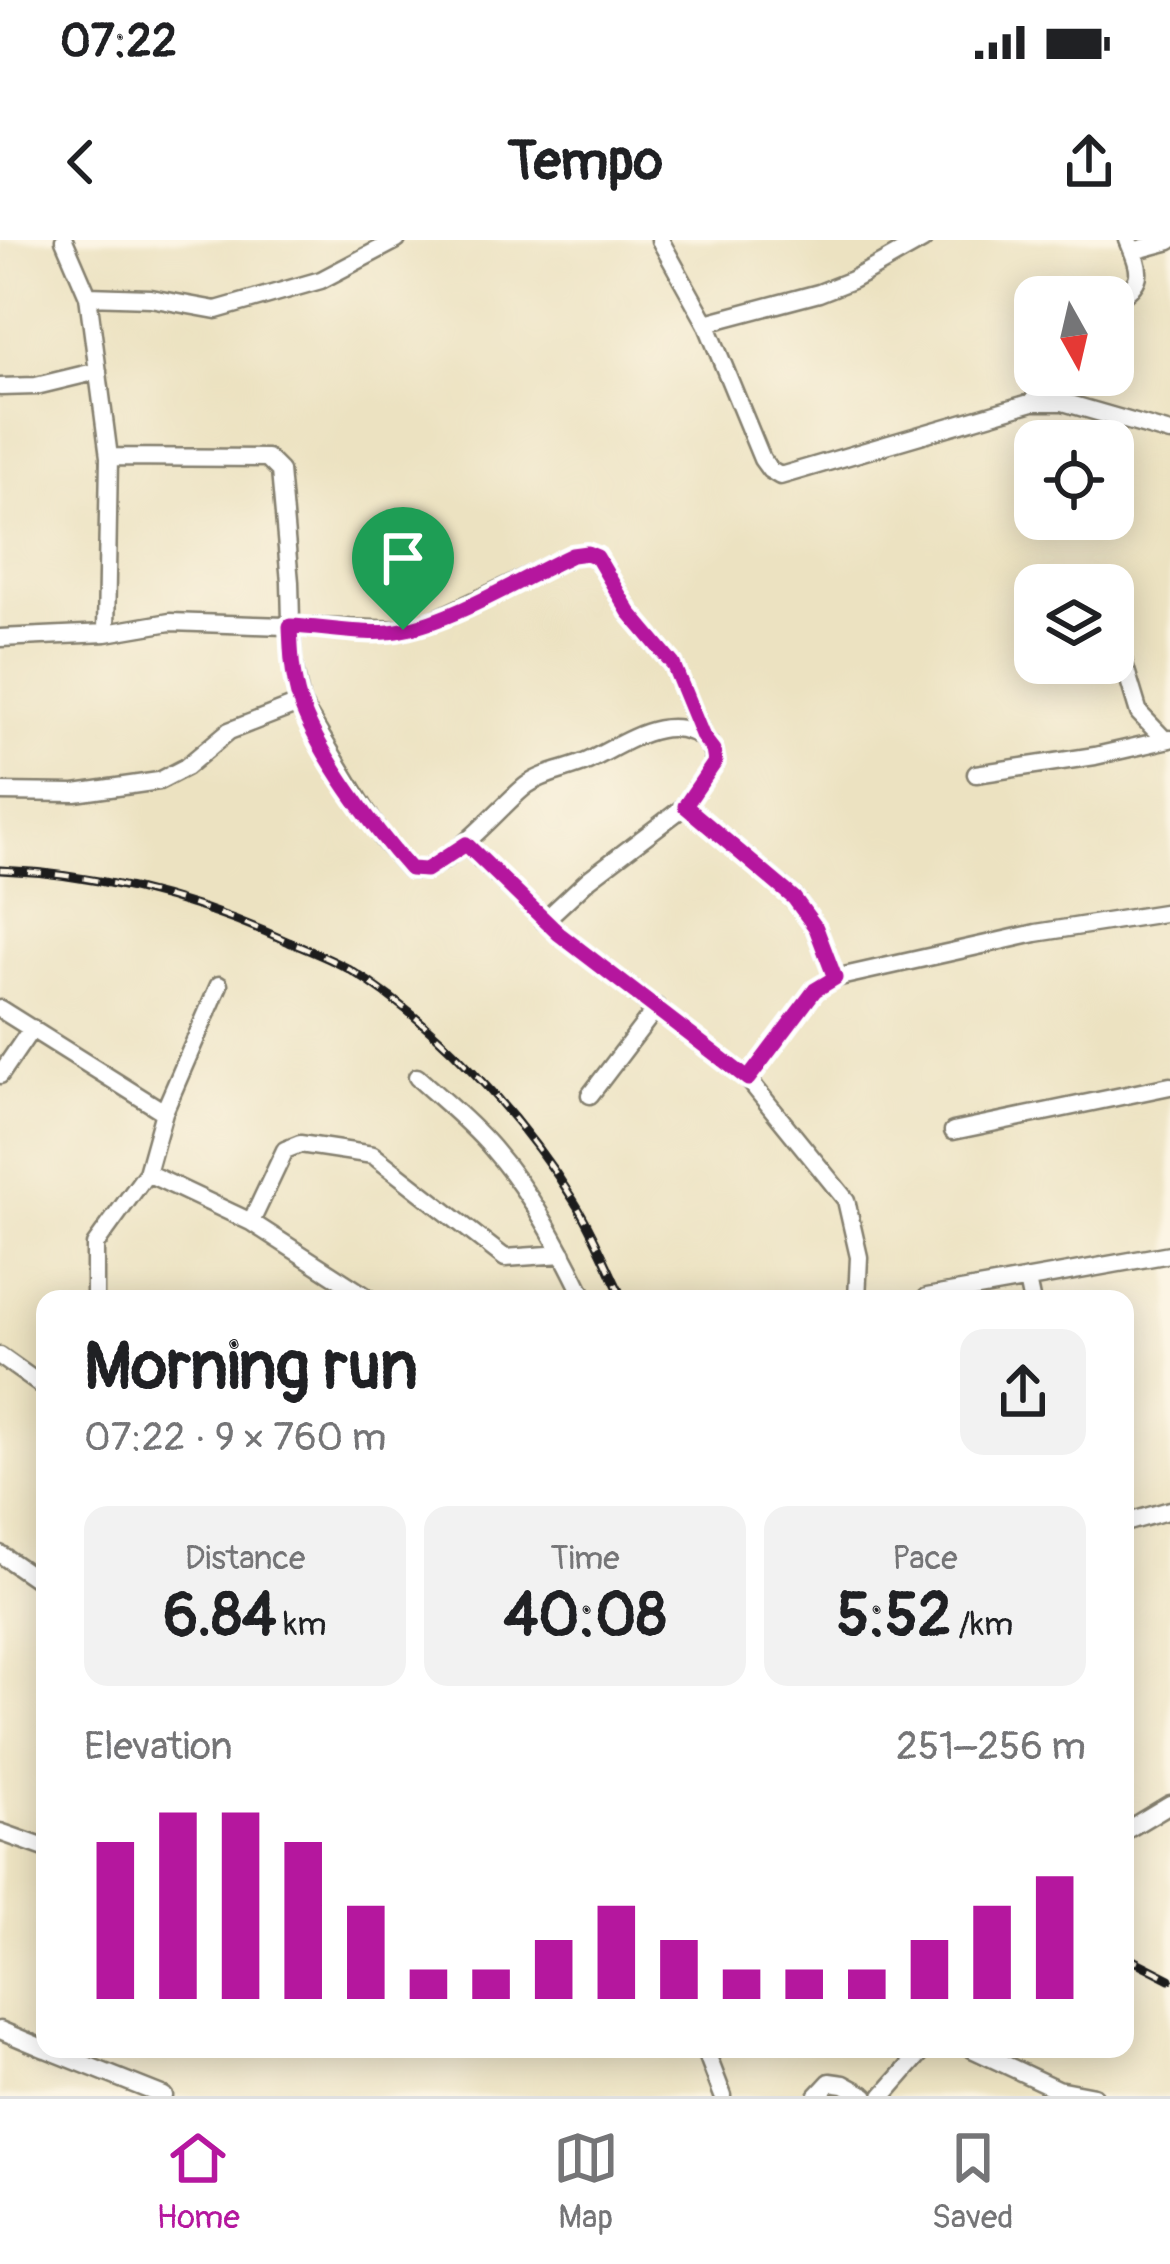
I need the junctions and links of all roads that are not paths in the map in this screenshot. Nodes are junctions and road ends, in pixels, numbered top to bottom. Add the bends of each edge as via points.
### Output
1 (64, 240) edge
2 (397, 240) edge
3 (660, 240) edge
4 (923, 240) edge
5 (1170, 241) edge
6 (1130, 246) edge
7 (367, 247) edge
8 (1134, 287) edge
9 (88, 296) junction
10 (706, 323) junction
11 (98, 371) junction
12 (0, 386) edge
13 (1036, 396) edge
14 (1033, 402) junction
15 (1170, 433) edge
16 (109, 457) junction
17 (290, 626) junction
18 (106, 633) junction
19 (0, 638) edge
20 (1128, 684) edge
21 (301, 703) junction
22 (703, 737) junction
23 (1167, 739) edge
24 (976, 774) dead end
25 (0, 792) edge
26 (685, 806) junction
27 (466, 844) junction
28 (1170, 912) edge
29 (544, 921) junction
30 (835, 978) junction
31 (219, 985) dead end
32 (657, 1007) junction
33 (0, 1009) edge
34 (32, 1028) junction
35 (0, 1076) edge
36 (417, 1077) dead end
37 (748, 1079) junction
38 (1170, 1086) edge
39 (590, 1095) dead end
40 (164, 1112) junction
41 (953, 1131) dead end
42 (147, 1173) junction
43 (251, 1222) junction
44 (563, 1254) junction
45 (1170, 1254) edge
46 (1027, 1280) junction
47 (95, 1290) edge
48 (356, 1290) edge
49 (581, 1290) edge
50 (857, 1290) edge
51 (968, 1290) edge
52 (1029, 1290) edge
53 (0, 1356) edge
54 (36, 1382) edge
55 (1170, 1510) edge
56 (1134, 1517) edge
57 (0, 1554) edge
58 (36, 1579) edge
59 (1170, 1804) edge
60 (1134, 1826) edge
61 (2, 1835) edge
62 (36, 1845) edge
63 (0, 2030) edge
64 (36, 2045) edge
65 (68, 2058) edge
66 (707, 2058) edge
67 (916, 2058) edge
68 (991, 2058) edge
69 (721, 2095) edge
70 (164, 2096) edge
71 (817, 2096) edge
72 (866, 2096) edge
73 (883, 2096) edge
74 (1094, 2096) edge

1 - 9 street
2 - 7 street
3 - 10 street
4 - 10 street via 836,286
5 - 6 street
6 - 8 street via 1140,278
7 - 9 street via 321,280 216,310
9 - 11 street
10 - 14 street via 762,459 780,476
11 - 12 street
11 - 16 street
13 - 14 street
14 - 15 street via 1064,402
16 - 17 street via 275,463
16 - 18 street
17 - 18 street via 170,622
17 - 21 street
17 - 22 street via 403,630 587,553 673,664
18 - 19 street
20 - 23 street via 1148,725
21 - 25 street via 229,731 159,781 75,793
21 - 27 street via 383,839 410,869 426,870
22 - 26 street via 715,762
22 - 27 street via 647,730 537,779
23 - 24 street
26 - 29 street
26 - 30 street via 794,898
27 - 29 street
28 - 30 street
29 - 32 street
30 - 37 street via 815,990
31 - 40 street
32 - 37 street
32 - 39 street
33 - 34 street
34 - 35 street
34 - 40 street
36 - 44 street via 490,1146
37 - 50 street via 846,1200
38 - 41 street
40 - 42 street
42 - 43 street
42 - 47 street via 95,1245
43 - 44 street via 285,1150 300,1144 373,1155 505,1258
43 - 48 street
44 - 49 street
45 - 46 street
46 - 51 street
46 - 52 street
53 - 54 street
55 - 56 street
57 - 58 street
59 - 60 street
61 - 62 street
63 - 64 street
65 - 70 street
66 - 69 street
67 - 73 street
68 - 74 street via 1057,2089
71 - 72 street via 830,2082

